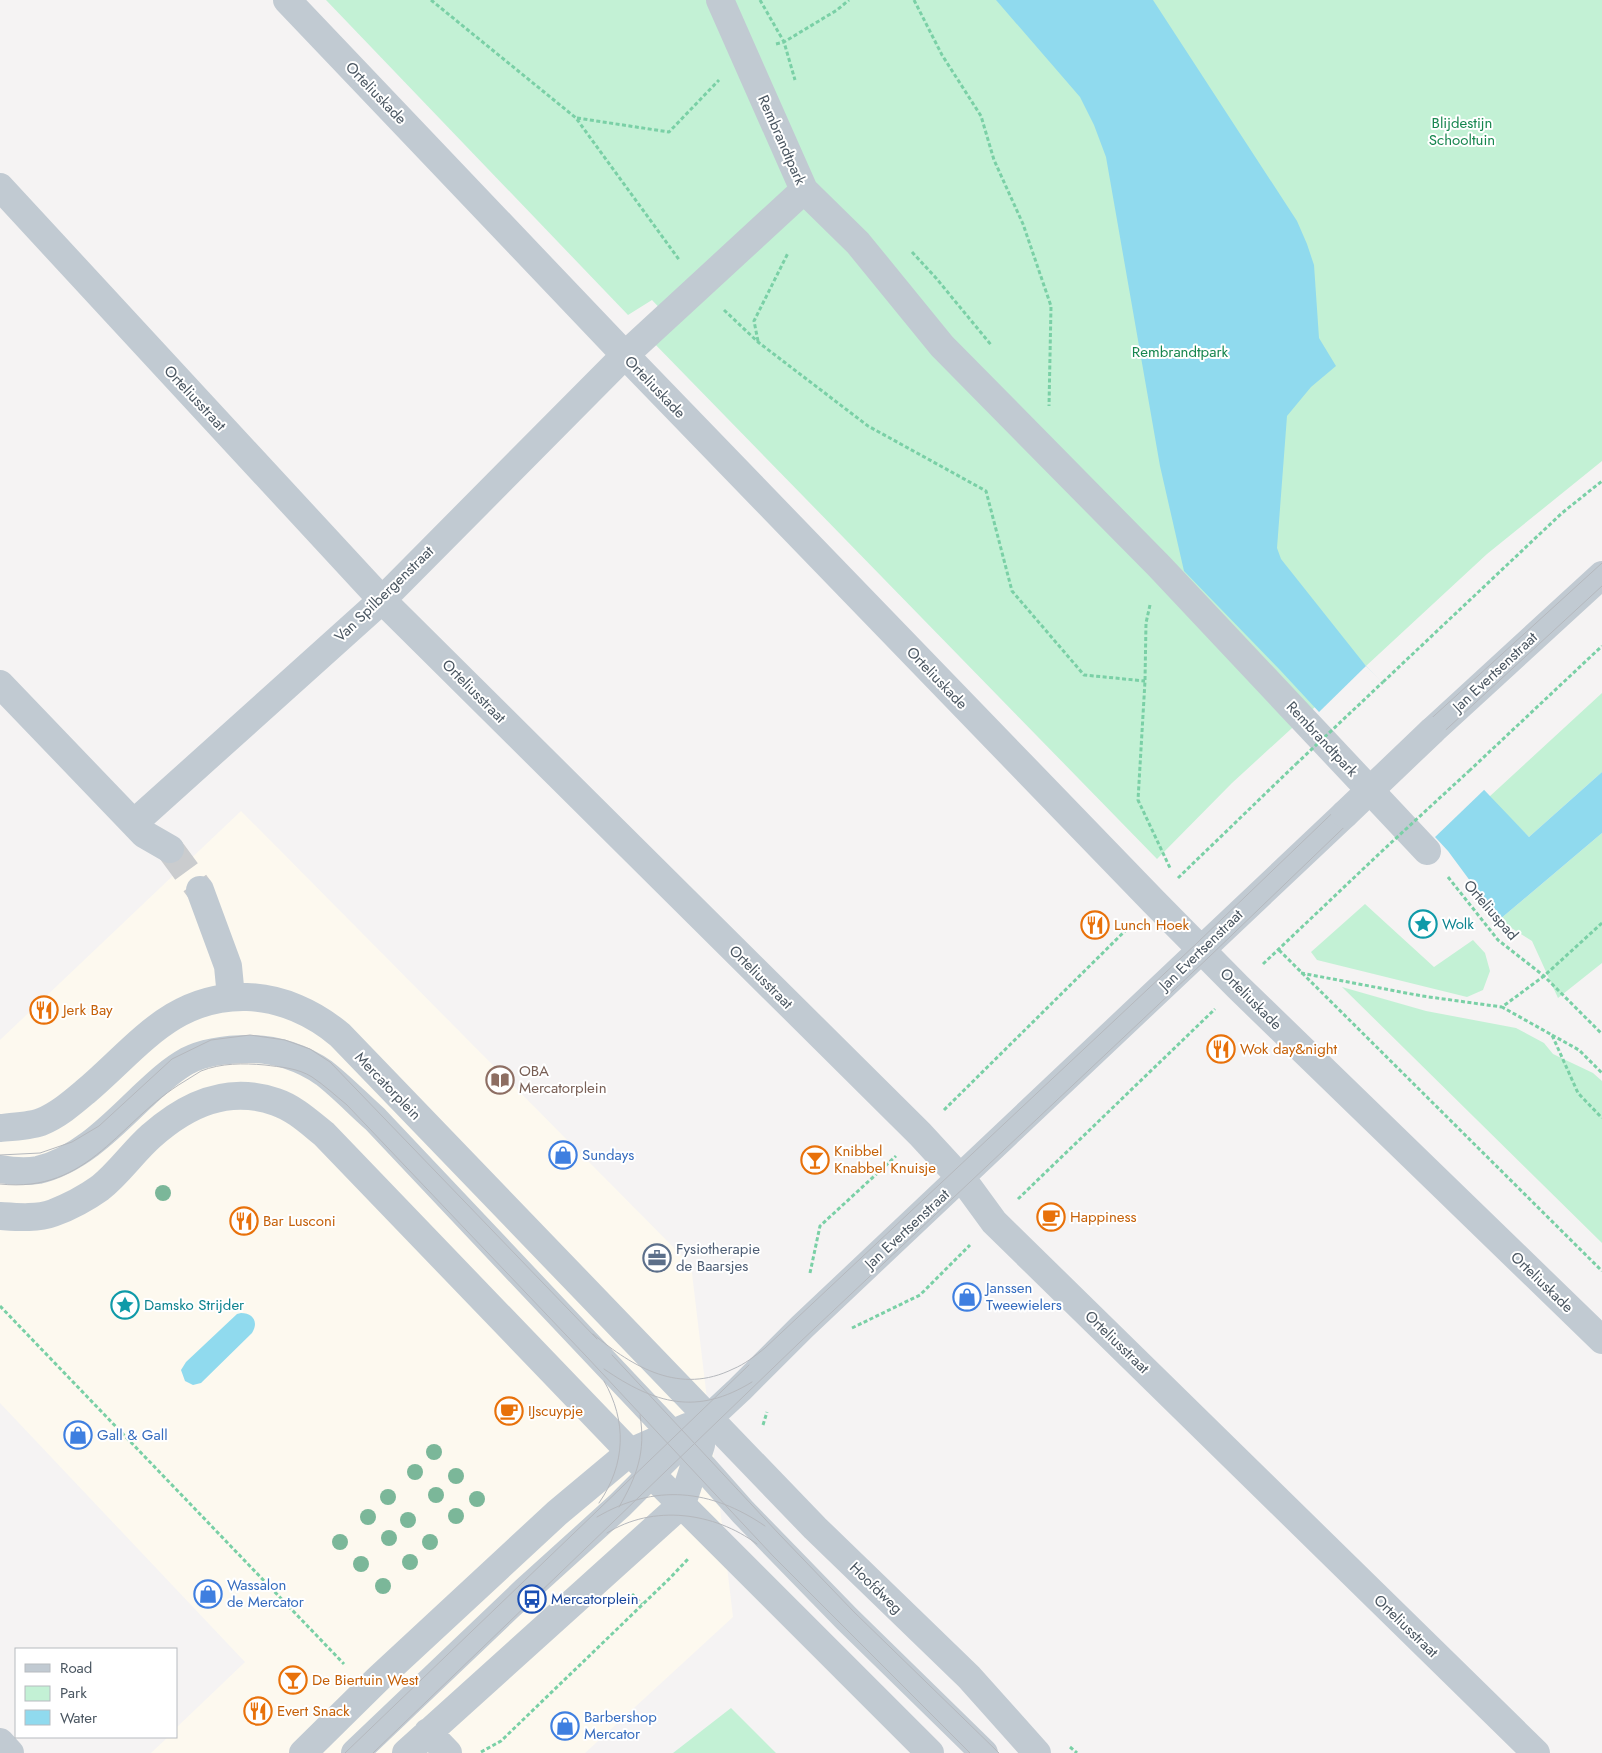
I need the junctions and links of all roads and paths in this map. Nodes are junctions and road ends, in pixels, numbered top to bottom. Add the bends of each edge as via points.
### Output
1 (287, 0) edge
2 (431, 0) edge
3 (720, 0) edge
4 (760, 0) edge
5 (849, 0) edge
6 (914, 0) edge
7 (784, 42) junction
8 (743, 55) junction
9 (796, 84) dead end
10 (576, 118) junction
11 (0, 187) edge
12 (804, 190) junction
13 (826, 211) junction
14 (912, 252) dead end
15 (699, 287) junction
16 (758, 342) junction
17 (993, 346) dead end
18 (625, 355) junction
19 (1049, 414) dead end
20 (1602, 481) edge
21 (1602, 575) edge
22 (382, 600) junction
23 (1602, 646) edge
24 (0, 684) edge
25 (134, 823) junction
26 (170, 849) tunnel mouth
27 (1427, 851) joint
28 (200, 890) tunnel mouth
29 (1154, 902) junction
30 (1602, 923) edge
31 (1202, 950) junction
32 (1279, 950) junction
33 (1300, 973) junction
34 (1544, 976) junction
35 (1238, 987) junction
36 (231, 997) junction
37 (1502, 1007) junction
38 (1602, 1034) edge
39 (1552, 1035) junction
40 (1602, 1073) edge
41 (1602, 1118) edge
42 (0, 1128) edge
43 (920, 1134) junction
44 (0, 1170) edge
45 (961, 1178) junction
46 (0, 1216) edge
47 (1602, 1271) edge
48 (810, 1274) dead end
49 (0, 1306) edge
50 (1602, 1340) edge
51 (712, 1421) junction
52 (683, 1446) junction
53 (630, 1452) junction
54 (651, 1474) junction
55 (682, 1504) junction
56 (711, 1534) junction
57 (344, 1664) dead end
58 (428, 1732) junction
59 (0, 1742) edge
60 (10, 1753) edge
61 (303, 1753) edge
62 (355, 1753) edge
63 (406, 1753) edge
64 (448, 1753) edge
65 (479, 1753) edge
66 (930, 1753) edge
67 (984, 1753) edge
68 (1037, 1753) edge
69 (1536, 1753) edge

1 - 18 street, Orteliuskade
2 - 10 path
3 - 8 street, Rembrandtpark
4 - 7 path
5 - 7 path
6 - 19 path via 942,55 981,116 994,160 1023,224 1051,306
7 - 9 path
8 - 10 path via 669,132
8 - 12 street, Rembrandtpark
10 - 15 path
11 - 22 street, Orteliusstraat
12 - 13 street, Rembrandtpark
12 - 15 street, Van Spilbergenstraat
13 - 16 path via 787,254 754,321
13 - 27 street, Rembrandtpark via 858,243 942,346 1158,566
14 - 17 path
15 - 16 path
15 - 18 street, Van Spilbergenstraat
16 - 20 path, bridge via 868,426 986,491 1012,590 1084,675 1145,682 1138,800 1176,880 1562,513
18 - 22 street, Van Spilbergenstraat
18 - 29 street, Orteliuskade
21 - 31 street, Jan Evertsenstraat, bridge
22 - 25 street, Van Spilbergenstraat
22 - 43 street, Orteliusstraat
23 - 32 path, bridge
24 - 25 street
25 - 26 street via 144,834
27 - 34 path, Orteliuspad via 1498,940
28 - 36 street via 228,966
29 - 31 street, Orteliuskade
29 - 43 path
30 - 34 path
31 - 35 street, Orteliuskade
31 - 45 street, Jan Evertsenstraat
32 - 33 path
32 - 35 path
33 - 37 path
33 - 47 path
34 - 37 path
34 - 38 path, Orteliuspad
35 - 50 street, Orteliuskade
36 - 42 street, Mercatorplein via 200,1003 179,1012 146,1035 66,1108 40,1122
36 - 51 street, Mercatorplein via 262,997 290,1006 326,1023 340,1035
37 - 39 path
39 - 40 path via 1579,1050
39 - 41 path via 1578,1093
43 - 45 street, Orteliusstraat
43 - 48 path via 820,1226
44 - 52 street via 37,1170 60,1163 84,1148 159,1081 187,1061 212,1051 264,1049 294,1057 324,1073 375,1119
45 - 51 street, Jan Evertsenstraat via 802,1327
45 - 69 street, Orteliusstraat via 994,1222
46 - 53 street via 19,1218 51,1214 79,1202 101,1187 151,1136 186,1110 208,1099 252,1096 277,1102 304,1117 324,1134
49 - 57 path
51 - 52 street
51 - 68 street, Hoofdweg via 815,1528 969,1677
52 - 53 street
52 - 54 street
52 - 55 street
52 - 67 street via 847,1620
53 - 54 street
53 - 61 street via 557,1513
54 - 55 street
54 - 62 street
55 - 56 street
55 - 58 street
56 - 65 path via 501,1742
56 - 66 street
58 - 63 street
58 - 64 street
59 - 60 street

